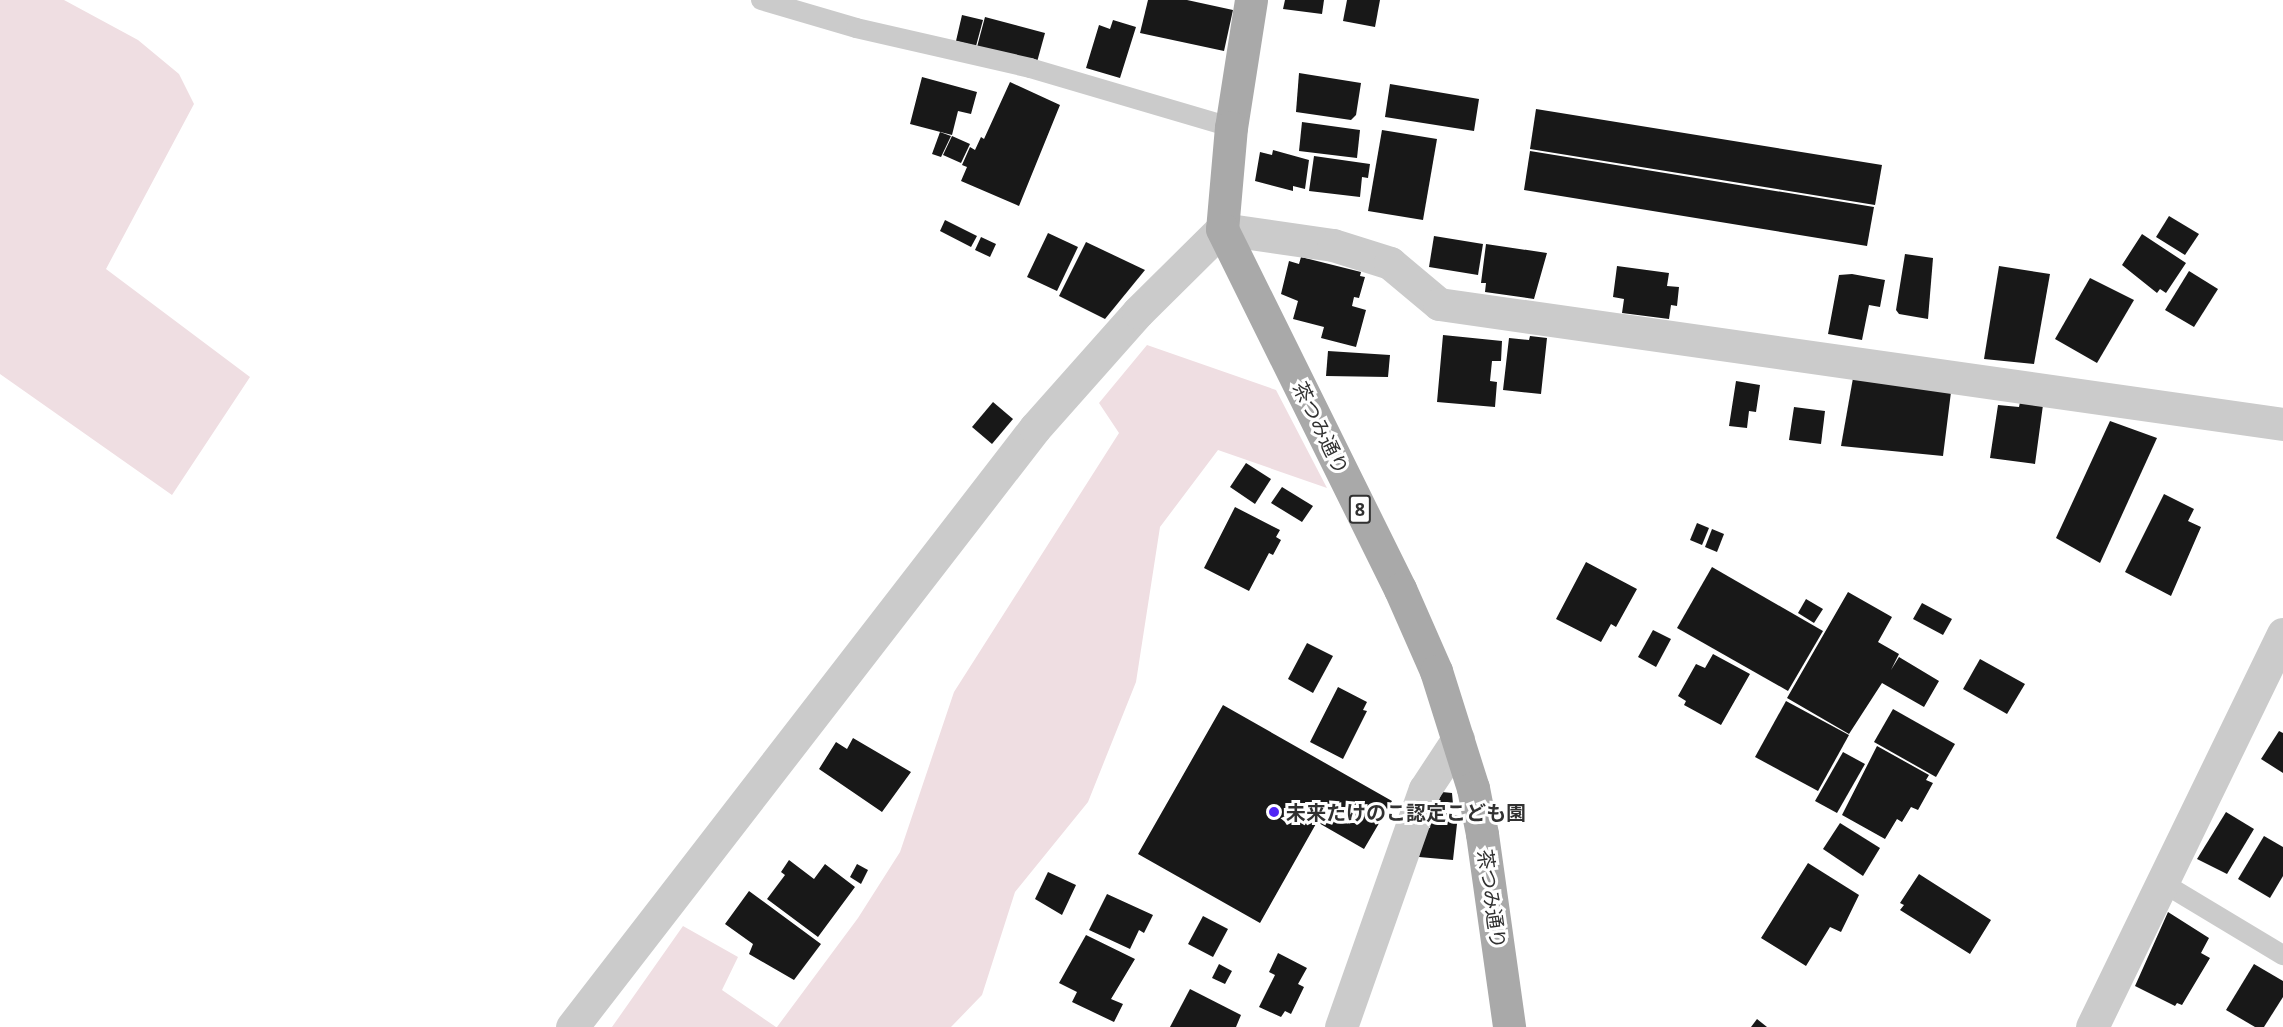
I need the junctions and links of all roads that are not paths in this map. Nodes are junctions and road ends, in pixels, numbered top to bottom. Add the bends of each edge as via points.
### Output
1 (761, 0) edge
2 (1251, 0) edge
3 (1231, 128) junction
4 (1222, 229) junction
5 (2283, 424) edge
6 (2283, 634) edge
7 (1458, 739) junction
8 (2163, 883) junction
9 (2283, 955) edge
10 (572, 1027) edge
11 (1341, 1027) edge
12 (1509, 1027) edge
13 (2092, 1027) edge

1 - 3 lane via 856,28 1030,68
2 - 3 main road
3 - 4 main road
4 - 5 street via 1334,245 1390,263 1439,304
4 - 7 main road, 茶つみ通り / 8 via 1400,589 1436,671
4 - 10 street via 1138,312 1035,428
6 - 8 street
7 - 11 street via 1425,789
7 - 12 main road, 茶つみ通り / 8 via 1482,834
8 - 9 lane
8 - 13 street

